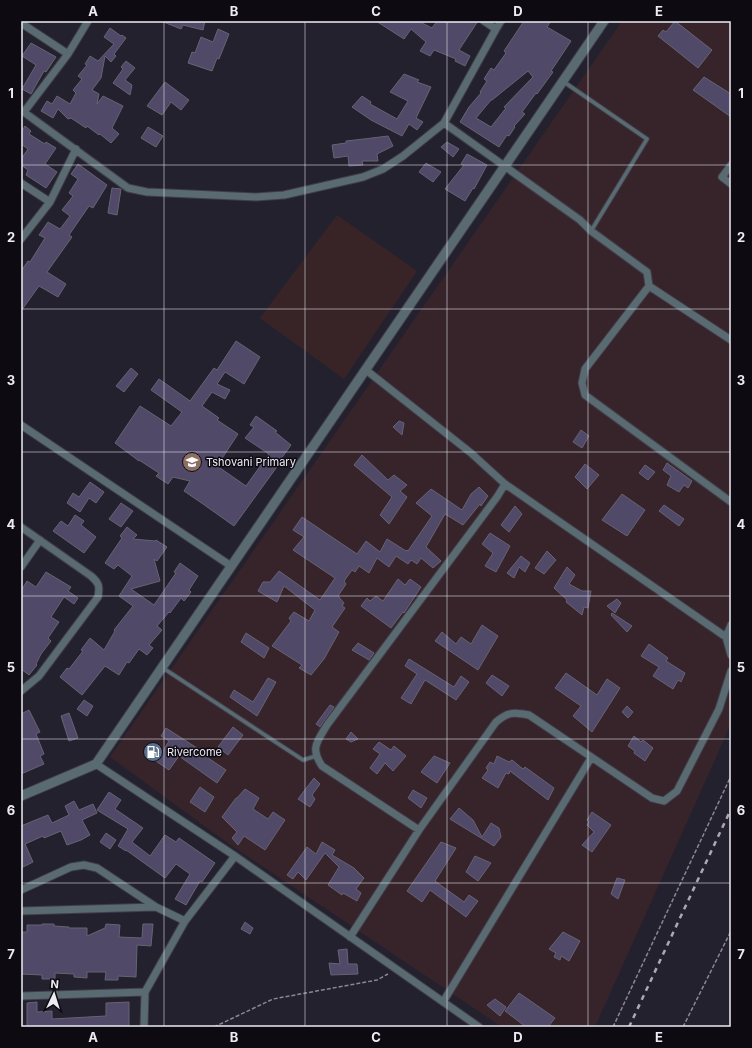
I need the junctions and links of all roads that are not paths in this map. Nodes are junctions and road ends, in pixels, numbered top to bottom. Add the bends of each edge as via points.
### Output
1 (88, 21) edge
2 (484, 21) edge
3 (501, 21) edge
4 (604, 21) edge
5 (21, 23) edge
6 (496, 29) junction
7 (68, 54) junction
8 (564, 82) junction
9 (23, 111) edge
10 (444, 123) junction
11 (76, 150) junction
12 (731, 165) edge
13 (505, 166) junction
14 (21, 183) edge
15 (731, 184) edge
16 (50, 202) junction
17 (591, 231) junction
18 (21, 239) edge
19 (649, 286) junction
20 (731, 340) edge
21 (366, 370) junction
22 (21, 424) edge
23 (505, 484) junction
24 (731, 502) edge
25 (21, 527) edge
26 (40, 540) junction
27 (231, 566) junction
28 (21, 567) edge
29 (731, 625) edge
30 (726, 637) junction
31 (731, 655) edge
32 (162, 667) junction
33 (731, 671) edge
34 (21, 692) edge
35 (316, 756) junction
36 (591, 758) junction
37 (96, 764) junction
38 (21, 796) edge
39 (419, 830) junction
40 (235, 856) junction
41 (21, 890) edge
42 (156, 907) junction
43 (21, 911) edge
44 (185, 921) junction
45 (350, 937) junction
46 (145, 992) junction
47 (21, 996) edge
48 (442, 1002) junction
49 (144, 1027) edge
50 (479, 1027) edge

1 - 7 street
2 - 6 street
3 - 6 street
4 - 8 street
5 - 7 street
6 - 10 street
7 - 9 street
8 - 13 street
8 - 17 lane via 647,139
9 - 11 street
10 - 11 street via 383,169 363,177 284,195 256,197 147,192 128,188
10 - 13 street
11 - 16 street
12 - 15 street via 722,177
13 - 17 street via 580,220
13 - 21 street
14 - 16 street
16 - 18 street
17 - 19 street via 647,272
19 - 20 street
19 - 24 street via 585,369 582,383 585,395
21 - 23 street via 471,453
21 - 27 street
22 - 27 street
23 - 30 street
23 - 35 street via 327,725 316,744
25 - 26 street
26 - 28 street
26 - 34 street via 91,576 100,587 98,597 39,676
27 - 32 street
29 - 30 street
30 - 31 street
32 - 35 lane via 303,760
32 - 37 street
33 - 36 street via 719,708 677,792 664,801 652,798
35 - 39 street via 322,766
36 - 39 street via 528,716 514,713 504,716 496,722
36 - 48 street
37 - 38 street
37 - 40 street
39 - 45 street
40 - 44 street
40 - 45 street
41 - 42 street via 71,867 84,865 97,868
42 - 43 street
42 - 44 street
44 - 46 street
45 - 48 street
46 - 47 street
46 - 49 street
48 - 50 street

